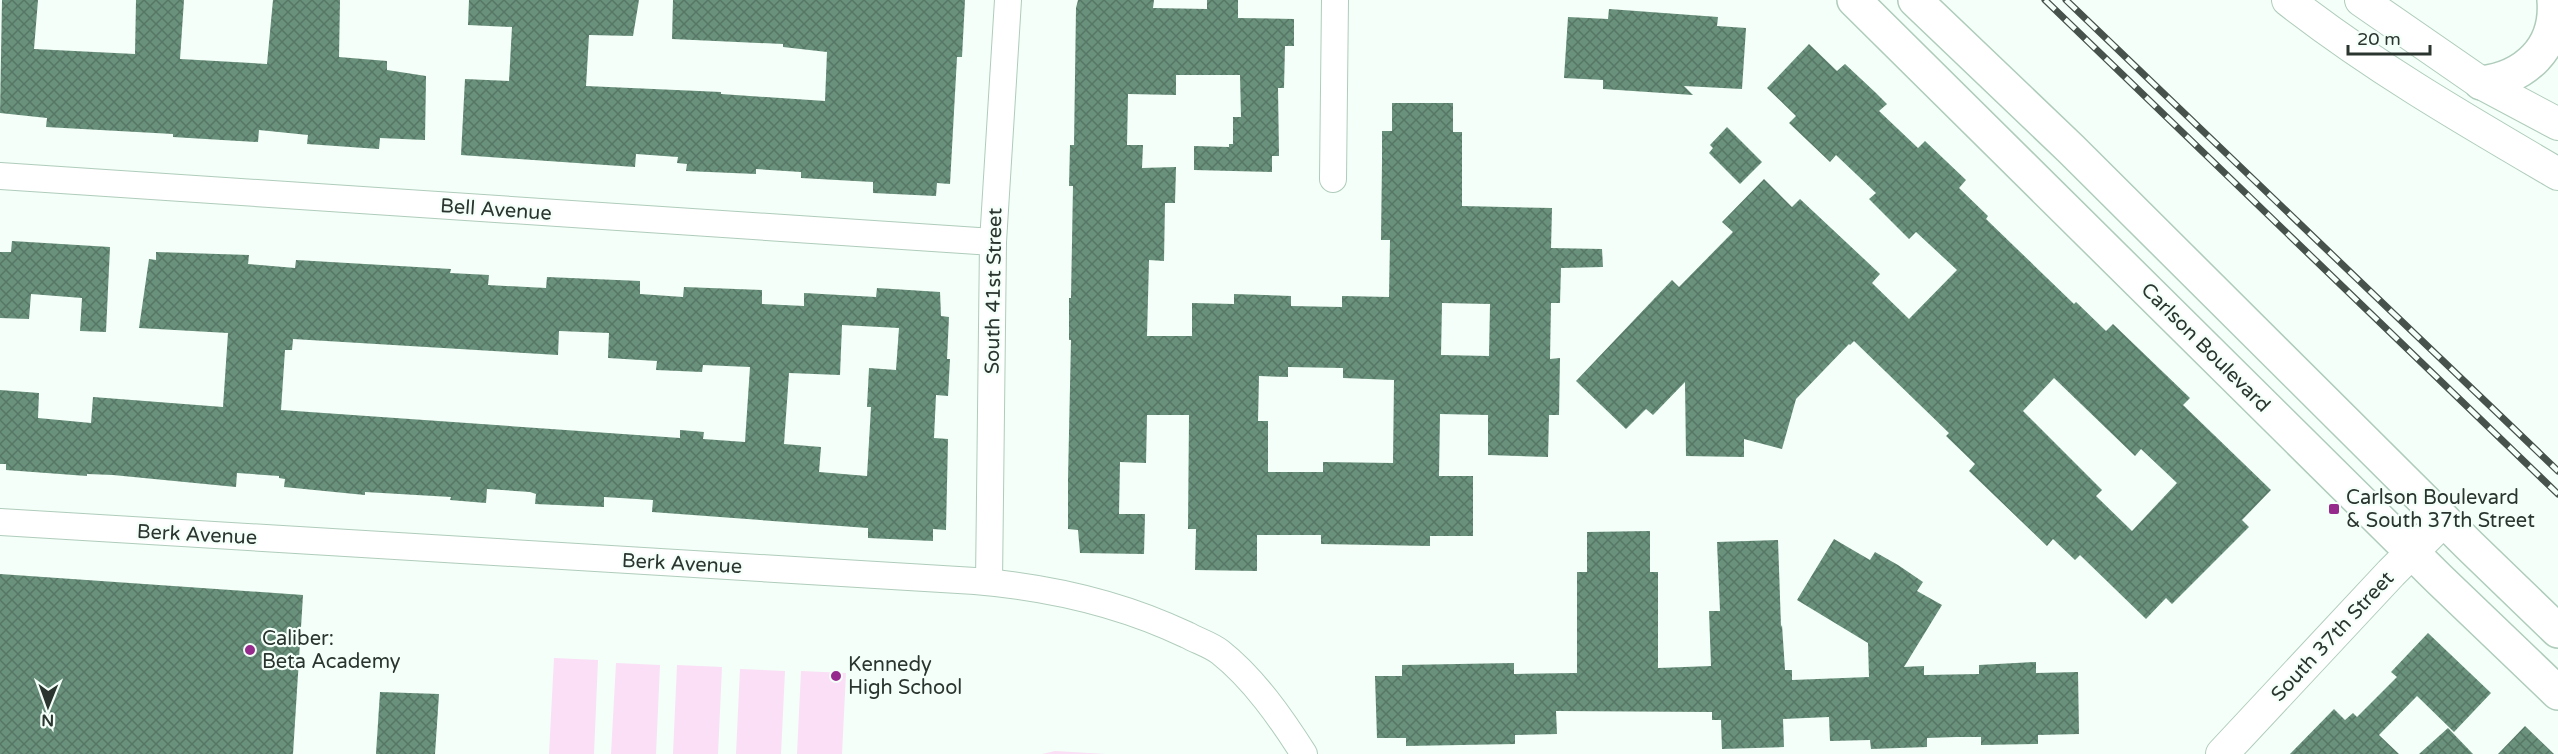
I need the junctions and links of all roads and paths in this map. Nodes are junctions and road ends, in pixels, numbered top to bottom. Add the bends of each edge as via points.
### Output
1 (1008, 0) edge
2 (1335, 0) edge
3 (1854, 0) edge
4 (1915, 0) edge
5 (2288, 0) edge
6 (2361, 0) edge
7 (2554, 0) edge
8 (2481, 82) junction
9 (2558, 124) edge
10 (2558, 174) edge
11 (0, 176) edge
12 (1332, 179) dead end
13 (993, 242) junction
14 (2444, 520) junction
15 (0, 522) edge
16 (2412, 552) junction
17 (989, 582) junction
18 (2558, 631) edge
19 (2558, 693) edge
20 (1304, 754) edge
21 (2222, 754) edge

1 - 13 street, South 41st Street
2 - 12 street
3 - 16 main road, Carlson Boulevard
4 - 14 main road
5 - 10 street via 2429,99
6 - 8 street
7 - 8 main road via 2555,26 2543,53 2511,77
8 - 9 street
11 - 13 street, Bell Avenue
13 - 17 street, South 41st Street
14 - 16 street, South 37th Street
14 - 18 main road
15 - 17 street, Berk Avenue
16 - 19 main road, Carlson Boulevard
16 - 21 street, South 37th Street
17 - 20 street, Berk Avenue via 1082,597 1170,627 1218,650 1284,722

